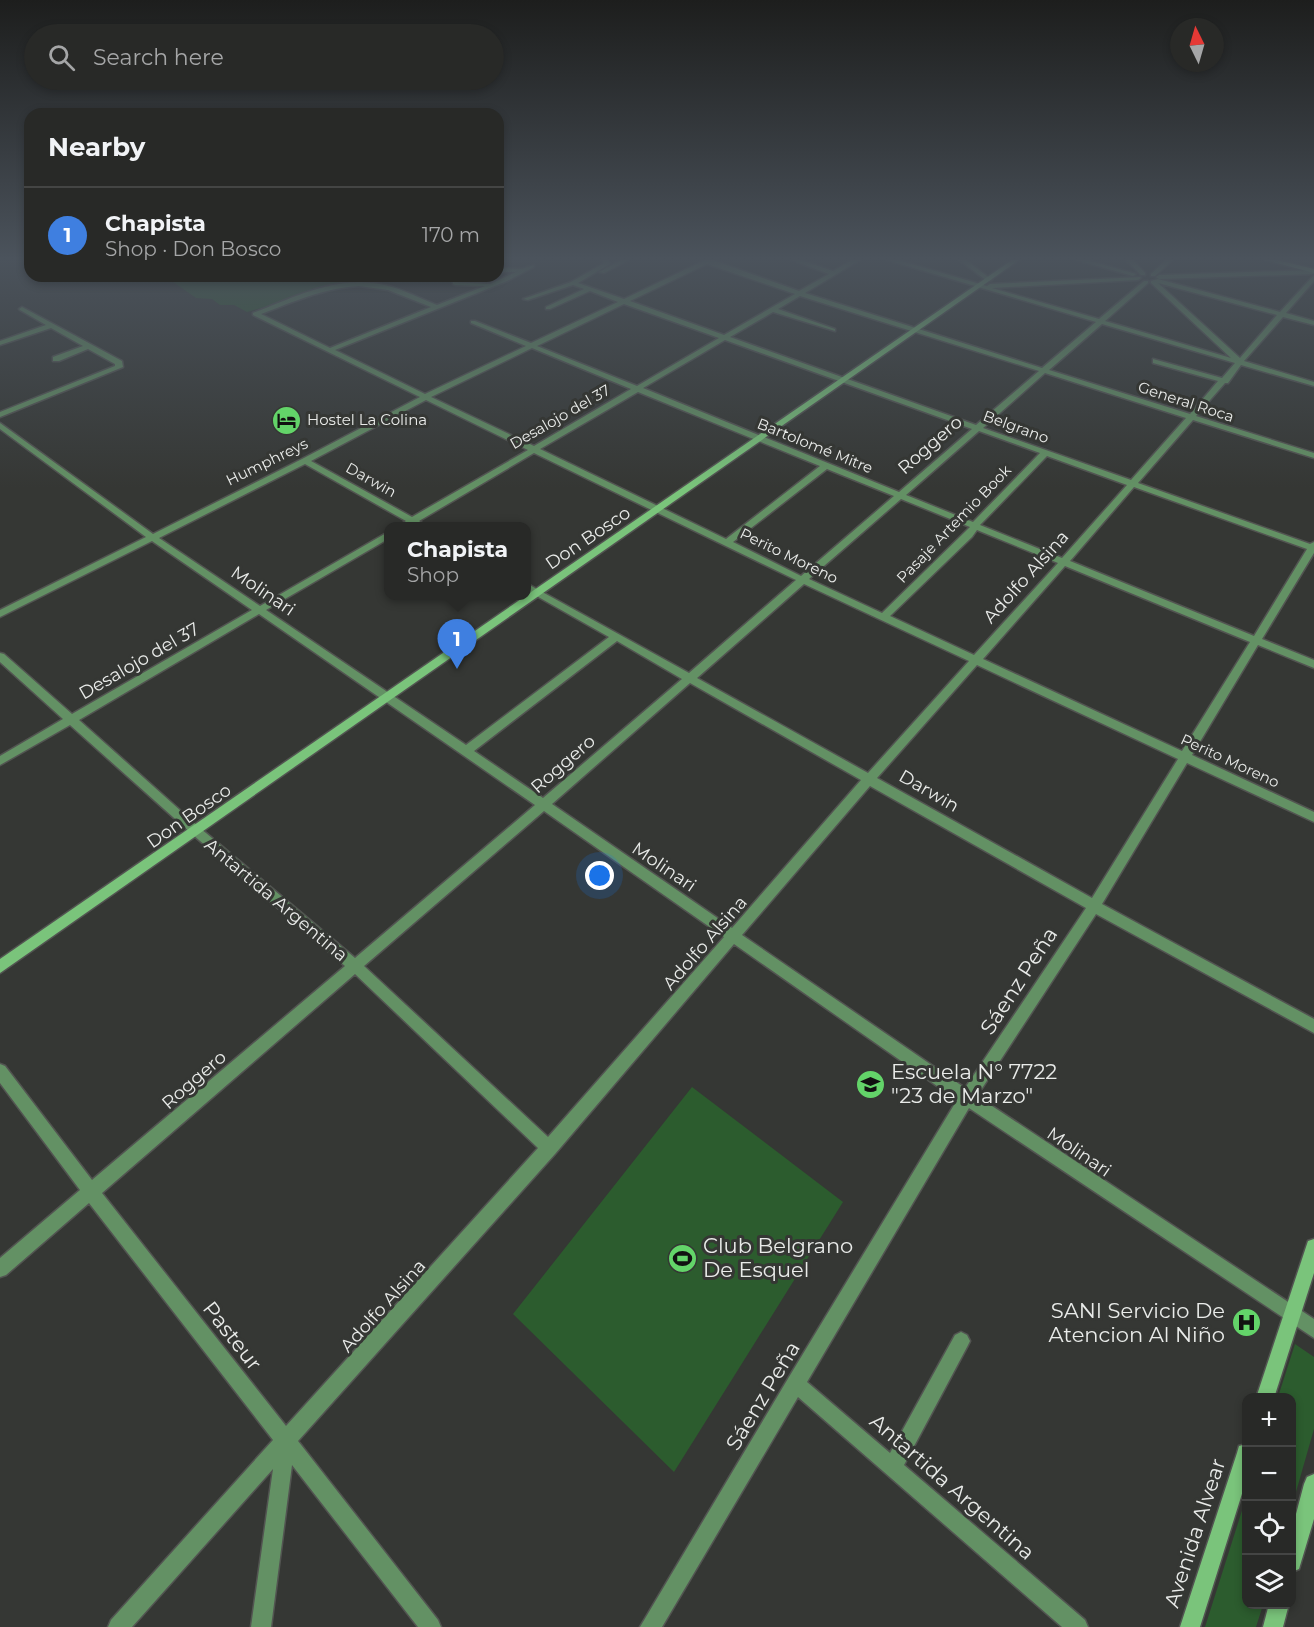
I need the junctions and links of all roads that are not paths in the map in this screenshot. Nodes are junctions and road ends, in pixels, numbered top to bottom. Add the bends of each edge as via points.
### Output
1 (20, 336) edge
2 (71, 336) edge
3 (301, 336) edge
4 (365, 336) edge
5 (507, 336) edge
6 (552, 336) edge
7 (718, 336) edge
8 (728, 336) edge
9 (908, 336) edge
10 (935, 336) edge
11 (1085, 336) edge
12 (1149, 336) edge
13 (1211, 336) edge
14 (1263, 336) edge
15 (724, 338) junction
16 (0, 343) edge
17 (89, 346) junction
18 (531, 346) junction
19 (330, 350) junction
20 (56, 359) dead end
21 (1156, 361) dead end
22 (1240, 362) junction
23 (1044, 371) junction
24 (845, 381) junction
25 (1224, 381) junction
26 (1314, 384) edge
27 (637, 390) junction
28 (427, 396) junction
29 (0, 415) edge
30 (1192, 418) junction
31 (0, 425) edge
32 (976, 428) junction
33 (759, 439) junction
34 (534, 450) junction
35 (1046, 452) junction
36 (1314, 456) edge
37 (305, 460) junction
38 (827, 465) junction
39 (1132, 483) junction
40 (900, 494) junction
41 (660, 510) junction
42 (412, 521) joint
43 (976, 525) junction
44 (150, 536) junction
45 (384, 537) edge
46 (726, 543) junction
47 (1313, 548) edge
48 (1065, 561) junction
49 (803, 580) junction
50 (531, 589) edge
51 (516, 600) edge
52 (258, 610) junction
53 (0, 614) edge
54 (884, 617) junction
55 (617, 636) junction
56 (1255, 640) junction
57 (0, 656) edge
58 (976, 659) junction
59 (1314, 664) edge
60 (691, 676) junction
61 (388, 697) junction
62 (72, 719) junction
63 (466, 751) junction
64 (1185, 756) junction
65 (0, 761) edge
66 (870, 778) junction
67 (542, 806) junction
68 (1314, 817) edge
69 (195, 831) junction
70 (1094, 906) junction
71 (735, 937) junction
72 (355, 966) junction
73 (0, 967) edge
74 (1314, 1026) edge
75 (0, 1071) edge
76 (967, 1098) junction
77 (549, 1148) junction
78 (91, 1192) junction
79 (1314, 1247) edge
80 (0, 1269) edge
81 (1292, 1315) junction
82 (1314, 1329) edge
83 (961, 1341) dead end
84 (795, 1383) junction
85 (1267, 1393) edge
86 (286, 1441) junction
87 (1242, 1465) edge
88 (893, 1467) junction
89 (1314, 1484) edge
90 (1294, 1555) edge
91 (1278, 1609) edge
92 (118, 1627) edge
93 (261, 1627) edge
94 (431, 1627) edge
95 (650, 1627) edge
96 (1078, 1627) edge
97 (1190, 1627) edge
98 (1273, 1627) edge

1 - 16 street
2 - 17 street
3 - 19 street, Perito Moreno
4 - 19 street
5 - 18 street, Bartolomé Mitre
6 - 18 street, Humphreys
7 - 15 street, Belgrano
8 - 15 street, Desalojo del 37
9 - 24 street, Don Bosco
10 - 23 street, General Roca
11 - 23 street, Roggero
12 - 22 street
13 - 22 street
14 - 22 street, Adolfo Alsina
15 - 24 street, Belgrano
15 - 27 street, Desalojo del 37
17 - 20 street
17 - 29 street via 119,363 118,368
18 - 27 street, Bartolomé Mitre
18 - 28 street, Humphreys
19 - 28 street, Perito Moreno
21 - 25 street
22 - 25 street, Adolfo Alsina
22 - 26 street
23 - 30 street, General Roca
23 - 32 street, Roggero
24 - 32 street, Belgrano
24 - 33 street, Don Bosco
25 - 30 street, Adolfo Alsina
27 - 33 street, Bartolomé Mitre
27 - 34 street, Desalojo del 37
28 - 34 street, Perito Moreno
28 - 37 street, Humphreys
30 - 36 street, General Roca
30 - 39 street, Adolfo Alsina
31 - 44 street, Molinari
32 - 35 street, Belgrano
32 - 40 street, Roggero
33 - 38 street, Bartolomé Mitre
33 - 41 street, Don Bosco
34 - 41 street, Perito Moreno
34 - 42 street, Desalojo del 37
35 - 39 street, Belgrano
35 - 43 street, Pasaje Artemio Book
37 - 42 street, Darwin
37 - 44 street, Humphreys
38 - 40 street, Bartolomé Mitre
38 - 46 street
39 - 47 street, Belgrano
39 - 48 street, Adolfo Alsina
40 - 43 street, Bartolomé Mitre
40 - 49 street, Roggero
41 - 46 street, Perito Moreno
41 - 50 street, Don Bosco
43 - 48 street, Bartolomé Mitre
43 - 54 street, Pasaje Artemio Book
44 - 52 street, Molinari
44 - 53 street, Humphreys
45 - 52 street, Desalojo del 37
46 - 49 street, Perito Moreno
47 - 56 street, Sáenz Peña
48 - 56 street, Bartolomé Mitre
48 - 58 street, Adolfo Alsina
49 - 54 street, Perito Moreno
49 - 60 street, Roggero
50 - 55 street, Darwin
51 - 61 street, Don Bosco
52 - 61 street, Molinari
52 - 62 street, Desalojo del 37
54 - 58 street, Perito Moreno
55 - 60 street, Darwin
55 - 63 street
56 - 59 street, Bartolomé Mitre
56 - 64 street, Sáenz Peña
57 - 62 street, Antartida Argentina
58 - 64 street, Perito Moreno
58 - 66 street, Adolfo Alsina
60 - 66 street, Darwin
60 - 67 street, Roggero
61 - 63 street, Molinari
61 - 69 street, Don Bosco
62 - 65 street, Desalojo del 37
62 - 69 street, Antartida Argentina
63 - 67 street, Molinari
64 - 68 street, Perito Moreno
64 - 70 street, Sáenz Peña
66 - 70 street, Darwin
66 - 71 street, Adolfo Alsina
67 - 71 street, Molinari
67 - 72 street, Roggero
69 - 72 street, Antartida Argentina
69 - 73 street, Don Bosco
70 - 74 street, Darwin
70 - 76 street, Sáenz Peña
71 - 76 street, Molinari
71 - 77 street, Adolfo Alsina
72 - 77 street, Antartida Argentina
72 - 78 street, Roggero
75 - 78 street, Pasteur
76 - 81 street, Molinari
76 - 84 street, Sáenz Peña
77 - 86 street, Adolfo Alsina
78 - 80 street, Roggero
78 - 86 street, Pasteur
79 - 81 street
81 - 82 street, Molinari
81 - 85 street
83 - 88 street
84 - 88 street, Antartida Argentina
84 - 95 street, Sáenz Peña
86 - 92 street, Adolfo Alsina
86 - 93 street
86 - 94 street, Pasteur
87 - 97 street, Avenida Alvear
88 - 96 street, Antartida Argentina
89 - 90 street
91 - 98 street

